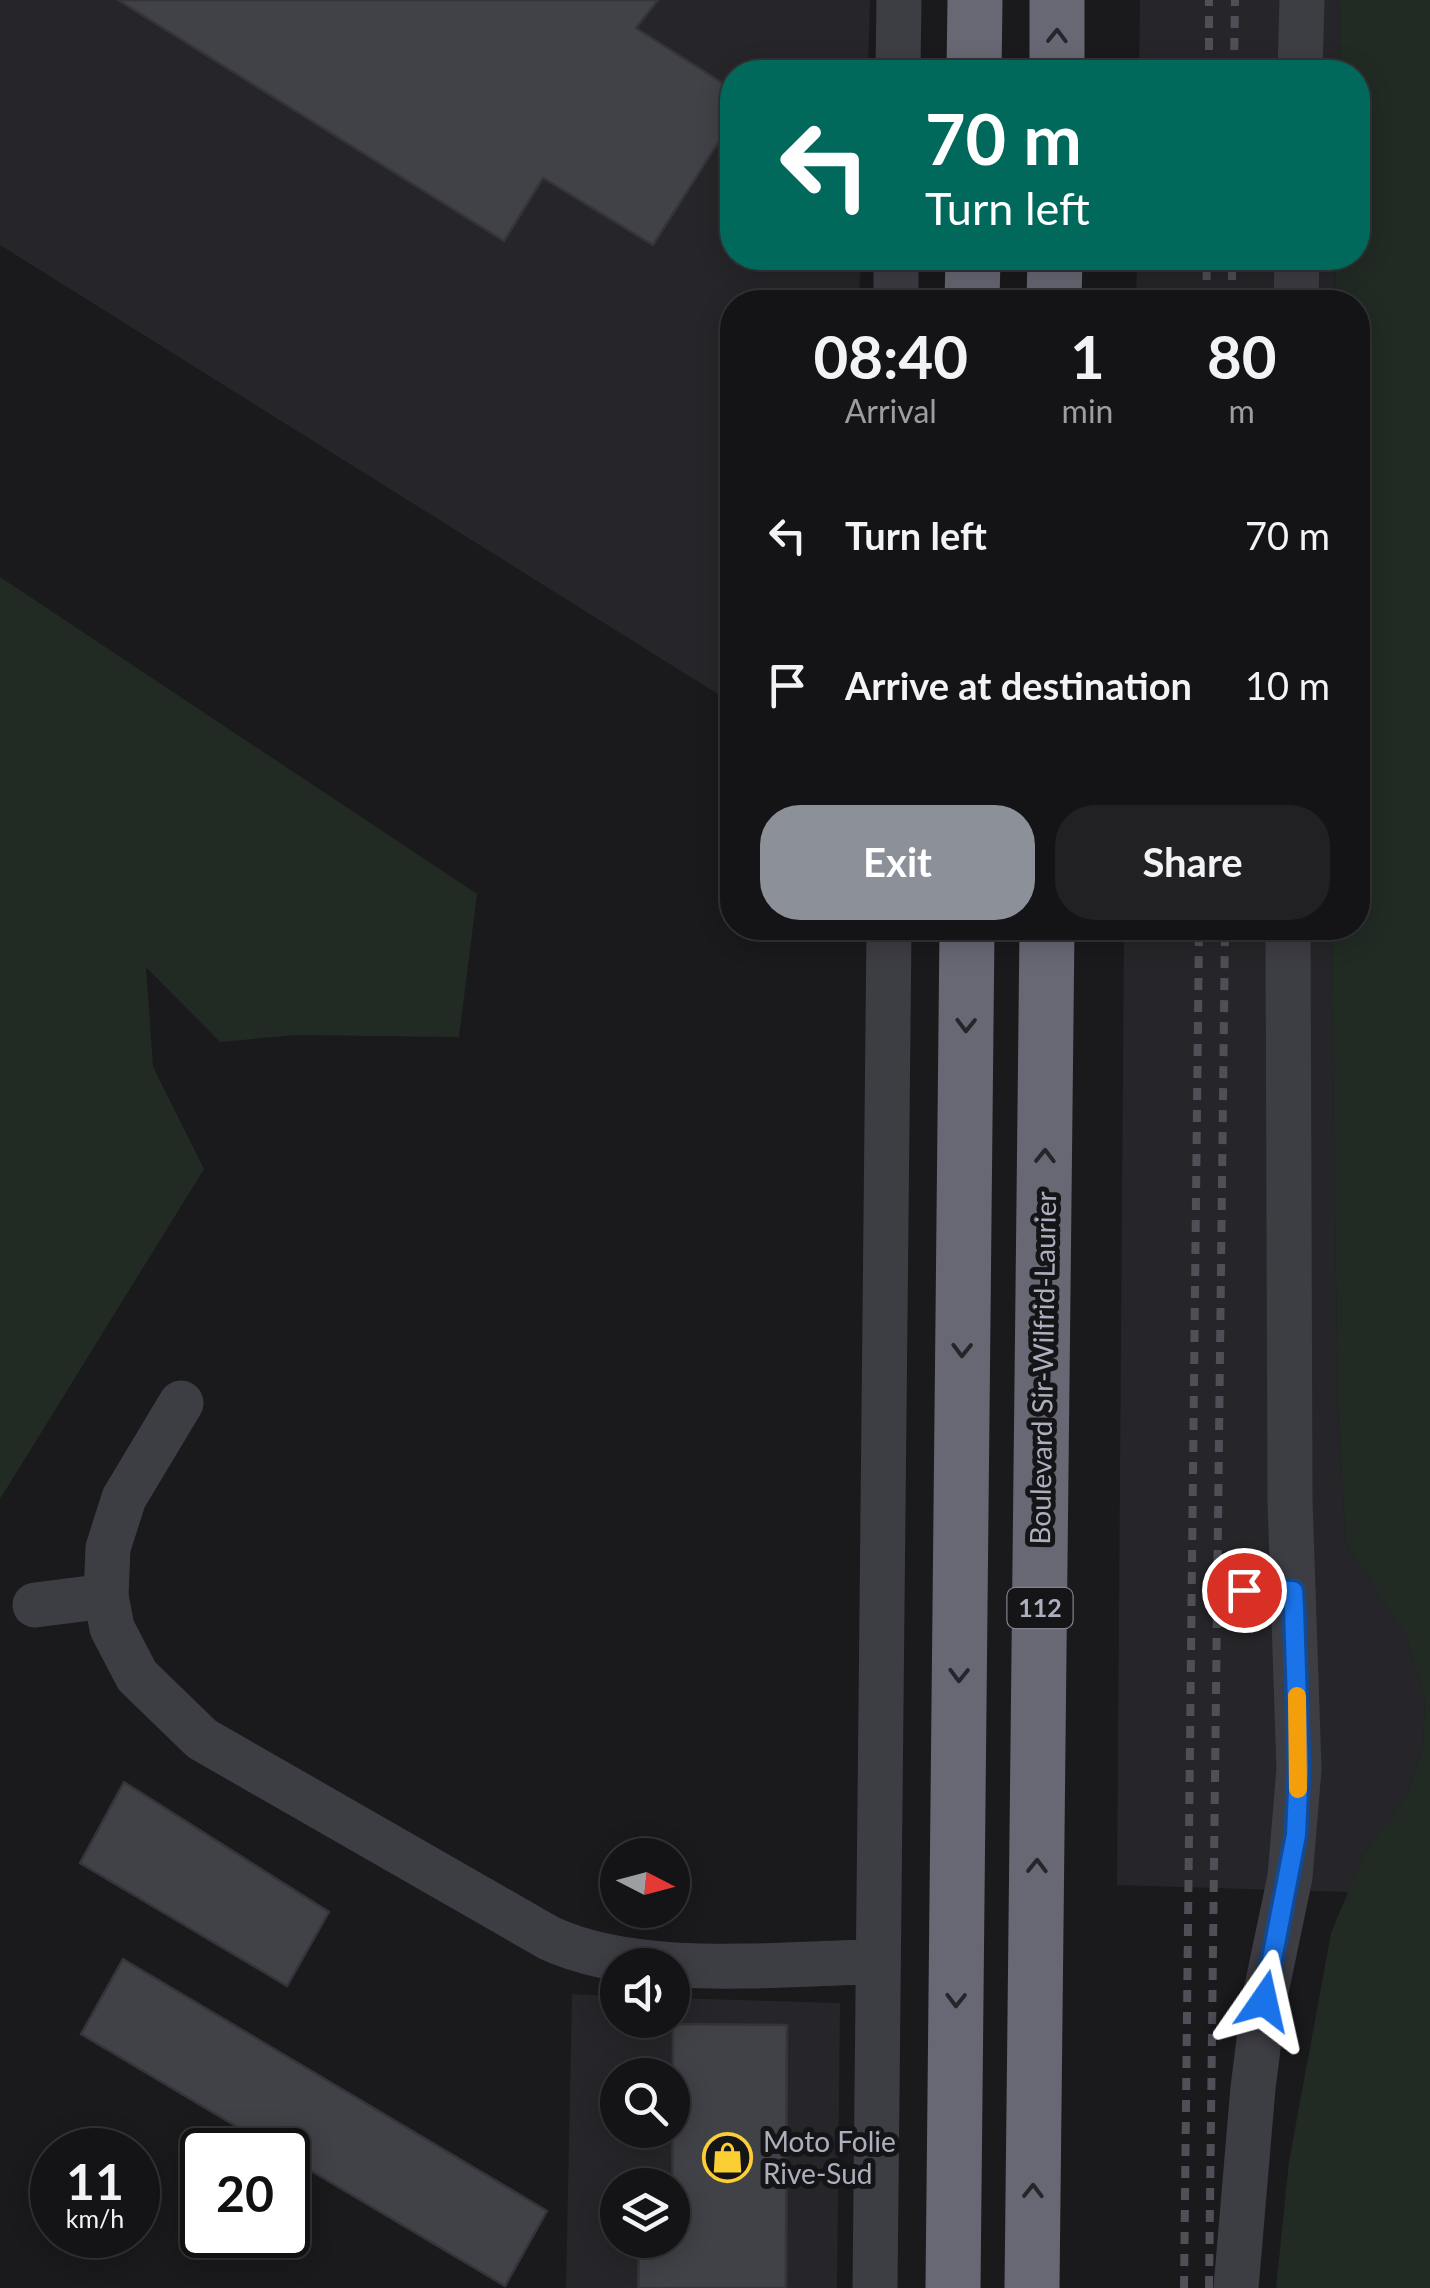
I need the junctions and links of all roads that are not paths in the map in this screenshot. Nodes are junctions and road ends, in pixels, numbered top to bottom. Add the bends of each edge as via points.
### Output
1 (898, 0) edge
2 (975, 0) edge
3 (1058, 0) edge
4 (1302, 0) edge
5 (898, 60) edge
6 (974, 60) edge
7 (1057, 60) edge
8 (1300, 60) edge
9 (889, 940) edge
10 (967, 940) edge
11 (1047, 940) edge
12 (1288, 940) edge
13 (181, 1403) dead end
14 (1244, 1590) dead end
15 (1293, 1591) junction
16 (106, 1596) junction
17 (35, 1605) dead end
18 (878, 1962) junction
19 (874, 2288) edge
20 (953, 2288) edge
21 (1032, 2288) edge
22 (1236, 2288) edge

1 - 5 street
2 - 6 highway
7 -> 3 highway
4 - 8 street
9 - 18 street
10 -> 20 highway
21 -> 11 highway, Boulevard Sir-Wilfrid-Laurier / 112
12 - 15 street
13 - 16 street via 116,1519
14 - 15 street
15 - 22 street via 1296,1835 1264,2001
16 - 17 street
16 - 18 street via 112,1628 137,1676 202,1738 561,1944 616,1961
18 - 19 street

